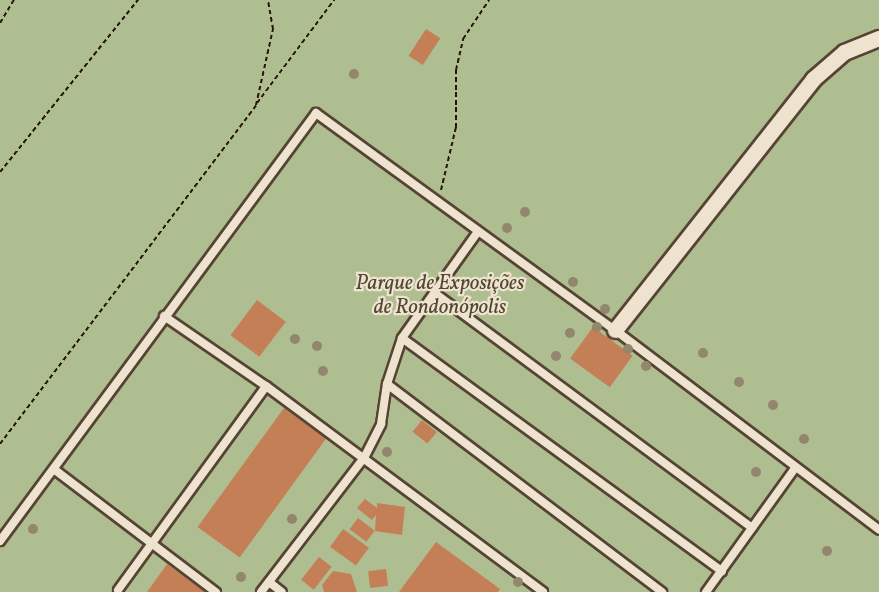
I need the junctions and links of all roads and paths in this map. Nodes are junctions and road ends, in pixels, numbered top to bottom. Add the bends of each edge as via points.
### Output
1 (14, 0) edge
2 (138, 0) edge
3 (268, 0) edge
4 (334, 0) edge
5 (489, 0) edge
6 (0, 23) edge
7 (879, 38) edge
8 (256, 105) junction
9 (0, 172) edge
10 (438, 202) junction
11 (477, 233) junction
12 (436, 294) junction
13 (164, 316) junction
14 (615, 330) junction
15 (402, 338) junction
16 (387, 384) junction
17 (266, 386) junction
18 (0, 444) edge
19 (364, 458) junction
20 (795, 468) junction
21 (55, 470) junction
22 (752, 528) junction
23 (879, 530) edge
24 (0, 541) edge
25 (153, 543) junction
26 (722, 571) junction
27 (269, 582) junction
28 (118, 590) dead end
29 (216, 592) edge
30 (261, 592) edge
31 (282, 592) edge
32 (543, 592) edge
33 (662, 592) edge
34 (706, 592) edge

1 - 6 path
2 - 9 path
3 - 8 path via 273,29
4 - 8 path
5 - 10 path via 463,39 456,70 456,127
7 - 14 street via 844,52 813,79
8 - 18 path
10 - 11 lane
10 - 13 lane via 316,113
11 - 12 lane
11 - 14 lane
12 - 15 lane
12 - 22 lane
13 - 17 lane
13 - 21 lane
14 - 20 lane
15 - 16 lane
15 - 26 lane
16 - 19 lane via 381,424
16 - 33 lane
17 - 19 lane
17 - 25 lane
19 - 27 lane
19 - 32 lane
20 - 22 lane
20 - 23 lane
21 - 24 lane
21 - 25 lane
22 - 26 lane
25 - 28 lane
25 - 29 lane
26 - 34 lane
27 - 30 lane
27 - 31 lane

